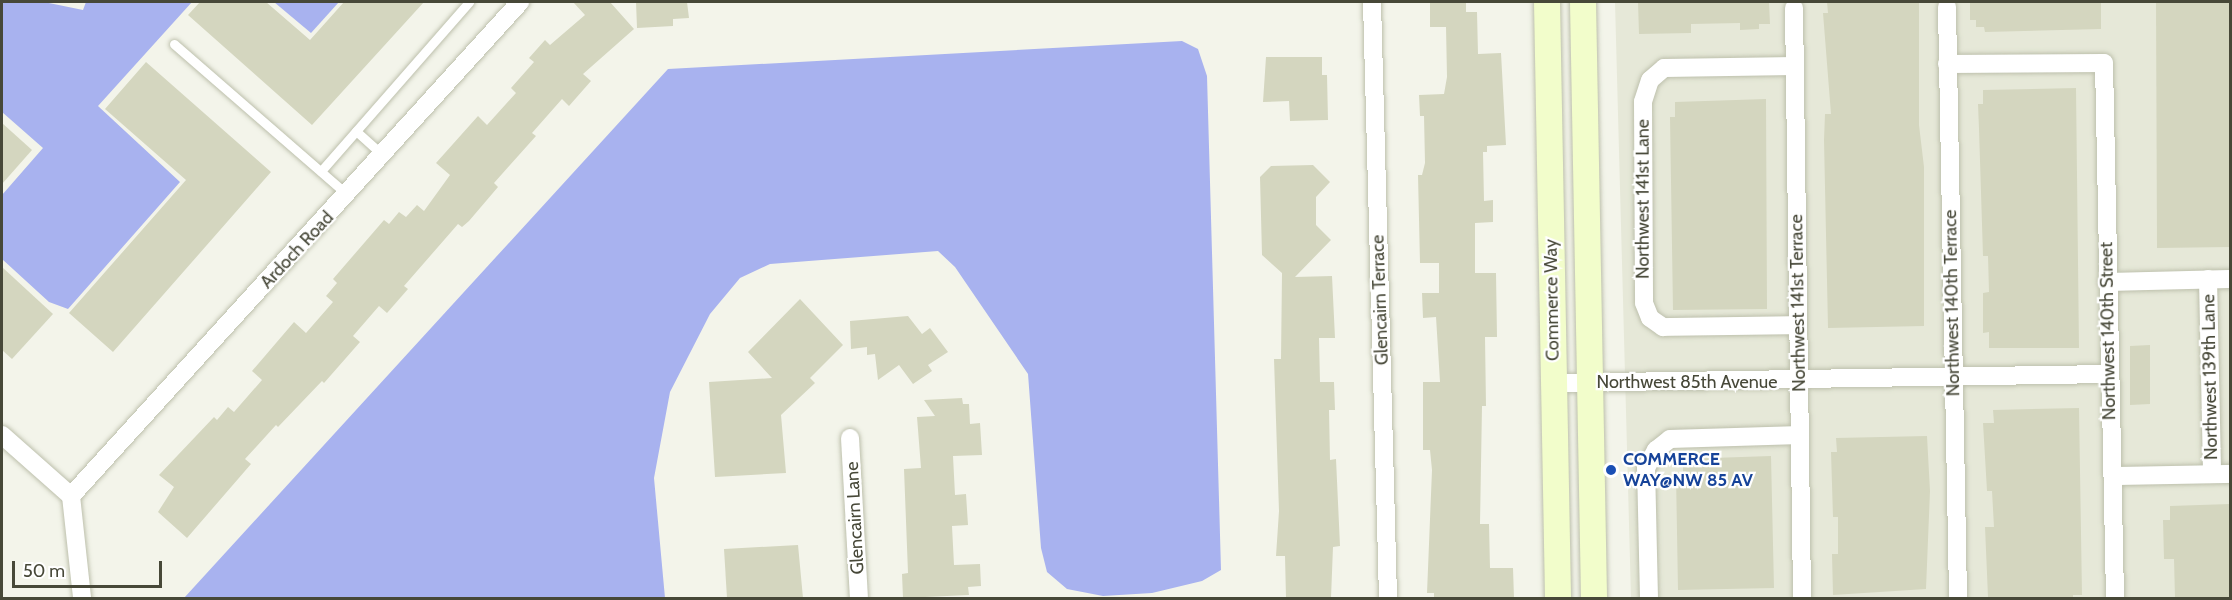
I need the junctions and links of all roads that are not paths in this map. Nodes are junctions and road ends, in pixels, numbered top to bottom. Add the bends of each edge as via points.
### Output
1 (469, 2) edge
2 (520, 2) edge
3 (1372, 2) edge
4 (1547, 2) edge
5 (1583, 2) edge
6 (1947, 7) dead end
7 (1794, 8) dead end
8 (174, 44) dead end
9 (1947, 64) junction
10 (1795, 66) junction
11 (356, 131) junction
12 (383, 155) junction
13 (321, 171) junction
14 (348, 195) junction
15 (2208, 279) junction
16 (2230, 279) edge
17 (2107, 282) junction
18 (1798, 325) junction
19 (2109, 374) junction
20 (1953, 378) junction
21 (1590, 382) junction
22 (1799, 382) junction
23 (1554, 383) junction
24 (2, 435) edge
25 (1800, 435) junction
26 (850, 438) dead end
27 (2212, 474) junction
28 (2230, 474) edge
29 (2113, 476) junction
30 (71, 496) junction
31 (82, 598) edge
32 (859, 598) edge
33 (1388, 598) edge
34 (1558, 598) edge
35 (1594, 598) edge
36 (1649, 598) edge
37 (1802, 598) edge
38 (1958, 598) edge
39 (2115, 598) edge

1 - 11 lane
2 - 12 street, Ardoch Road
3 - 33 street, Glencairn Terrace
4 - 23 street, Commerce Way
5 - 21 street, Commerce Way
6 - 9 street, Northwest 140th Terrace
7 - 10 street, Northwest 141st Terrace
8 - 13 lane
9 - 17 street, Northwest 140th Street via 2104,63
9 - 20 street, Northwest 140th Terrace
10 - 18 street, Northwest 141st Terrace
10 - 18 street, Northwest 141st Lane via 1664,68 1650,80 1643,114 1644,303 1650,318 1663,327
11 - 12 lane
11 - 13 lane
12 - 14 street, Ardoch Road
13 - 14 lane
14 - 30 street, Ardoch Road
15 - 16 street
15 - 17 street
15 - 27 street, Northwest 139th Lane
17 - 19 street, Northwest 140th Street
18 - 22 street, Northwest 141st Terrace
19 - 20 street, Northwest 85th Avenue
19 - 29 street, Northwest 140th Street
20 - 22 street, Northwest 85th Avenue
20 - 38 street, Northwest 140th Terrace
21 - 22 street, Northwest 85th Avenue
21 - 23 street, Northwest 85th Avenue
21 - 35 street, Commerce Way
22 - 25 street, Northwest 141st Terrace
23 - 34 street, Commerce Way
24 - 30 street
25 - 36 street via 1670,439 1656,450 1646,468
25 - 37 street, Northwest 141st Terrace
26 - 32 street, Glencairn Lane
27 - 28 street
27 - 29 street
29 - 39 street, Northwest 140th Street
30 - 31 street

